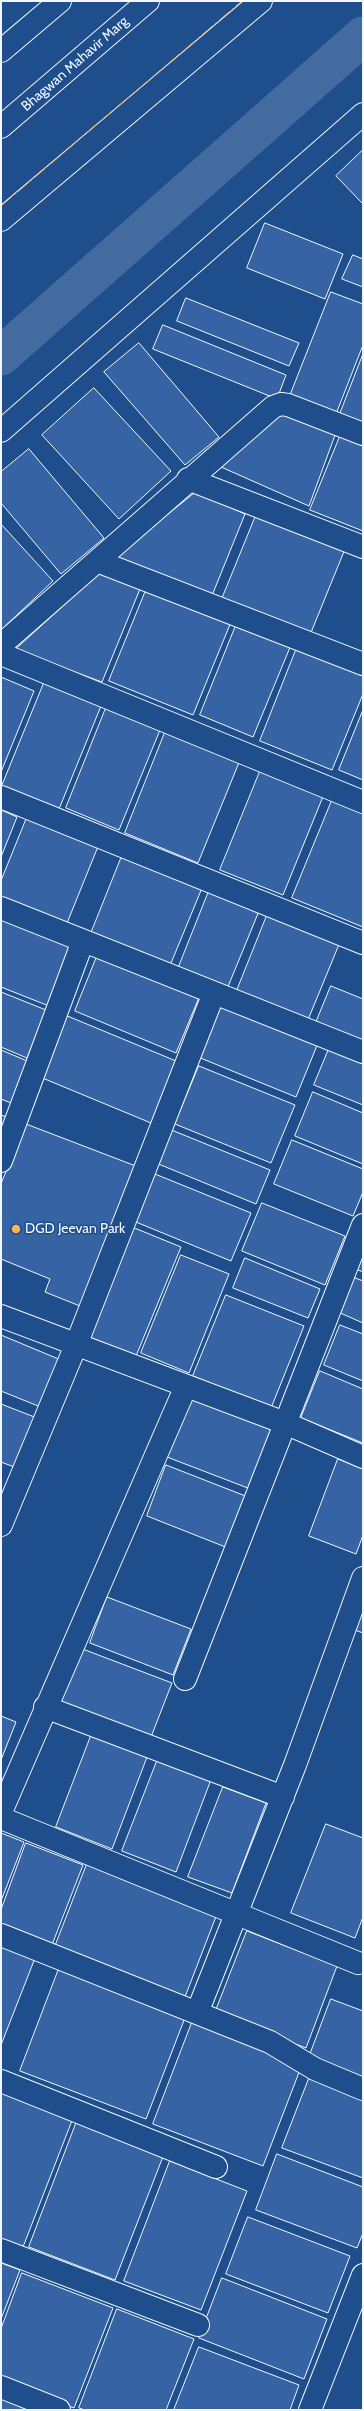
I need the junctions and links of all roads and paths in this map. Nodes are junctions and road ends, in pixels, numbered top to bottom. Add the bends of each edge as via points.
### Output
1 (60, 1) edge
2 (148, 1) edge
3 (261, 1) edge
4 (1, 51) edge
5 (363, 114) edge
6 (1, 127) edge
7 (1, 220) edge
8 (1, 431) edge
9 (363, 434) edge
10 (188, 479) junction
11 (363, 547) edge
12 (97, 561) junction
13 (1, 645) edge
14 (1, 654) edge
15 (363, 664) edge
16 (1, 796) edge
17 (363, 802) edge
18 (1, 908) edge
19 (83, 941) junction
20 (363, 943) edge
21 (214, 993) junction
22 (363, 1052) edge
23 (1, 1162) edge
24 (363, 1225) edge
25 (1, 1316) edge
26 (76, 1345) junction
27 (186, 1386) junction
28 (285, 1423) junction
29 (363, 1457) edge
30 (1, 1526) edge
31 (363, 1578) edge
32 (185, 1679) dead end
33 (45, 1707) junction
34 (283, 1797) junction
35 (1, 1812) edge
36 (1, 1818) edge
37 (236, 1913) junction
38 (1, 1935) edge
39 (358, 1963) dead end
40 (198, 2013) junction
41 (1, 2081) edge
42 (363, 2089) edge
43 (216, 2167) dead end
44 (1, 2250) edge
45 (363, 2275) edge
46 (198, 2325) dead end
47 (1, 2387) edge
48 (59, 2410) edge
49 (310, 2410) edge

1 - 4 street
2 - 6 street, Bhagwan Mahavir Marg
3 - 7 street
5 - 8 street
9 - 10 street via 288,404 281,404 273,407
10 - 11 street
10 - 12 street
12 - 13 street
12 - 15 street
14 - 17 street
16 - 20 street
18 - 19 street
19 - 21 street
19 - 23 street
21 - 22 street
21 - 26 street
24 - 28 street
25 - 26 street
26 - 27 street
26 - 30 street
27 - 28 street
27 - 33 street
28 - 29 street
28 - 32 street
31 - 34 street
33 - 34 street
33 - 35 street
34 - 37 street
36 - 37 street
37 - 39 street
37 - 40 street
38 - 40 street
40 - 42 street via 270,2042 315,2069
41 - 43 street
44 - 46 street
45 - 49 street
47 - 48 street

